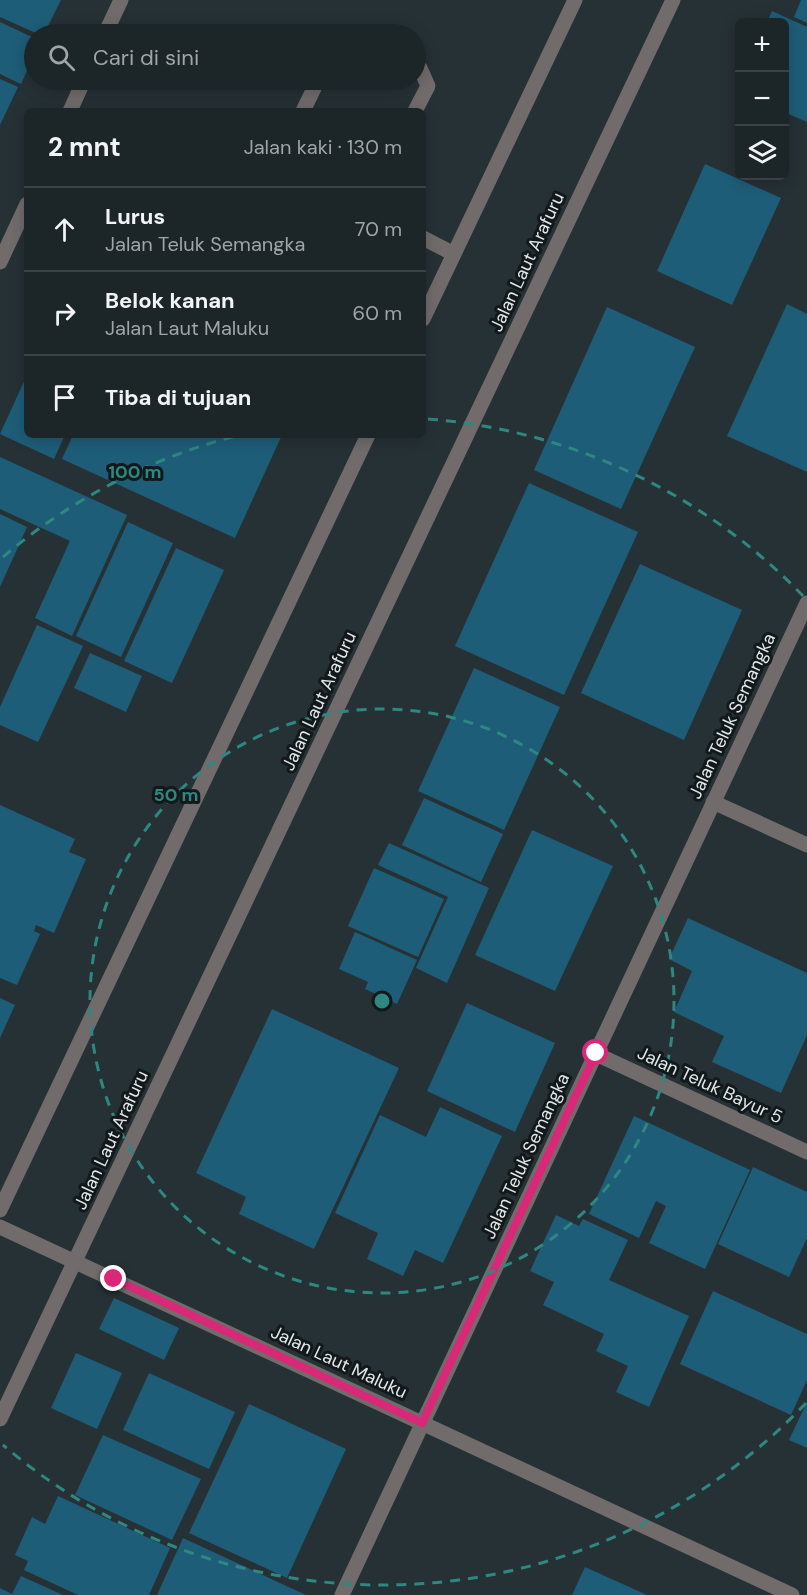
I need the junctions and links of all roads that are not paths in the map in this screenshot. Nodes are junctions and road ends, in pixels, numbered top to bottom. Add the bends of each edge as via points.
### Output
1 (121, 0) edge
2 (575, 0) edge
3 (673, 0) edge
4 (110, 24) edge
5 (426, 82) edge
6 (79, 90) edge
7 (313, 90) edge
8 (71, 108) edge
9 (304, 108) edge
10 (417, 108) edge
11 (24, 210) edge
12 (426, 240) edge
13 (454, 254) junction
14 (0, 262) edge
15 (426, 313) edge
16 (367, 438) edge
17 (807, 603) edge
18 (713, 802) junction
19 (807, 845) edge
20 (596, 1053) junction
21 (807, 1152) edge
22 (0, 1210) edge
23 (0, 1227) edge
24 (76, 1260) junction
25 (0, 1419) edge
26 (422, 1423) junction
27 (342, 1595) edge
28 (792, 1595) edge

1 - 4 street
2 - 13 street
3 - 24 street, Jalan Laut Arafuru
5 - 10 street via 428,86
6 - 8 street
7 - 9 street
11 - 14 street
12 - 13 street
13 - 15 street
16 - 22 street
17 - 18 street, Jalan Teluk Semangka
18 - 19 street
18 - 20 street, Jalan Teluk Semangka
20 - 21 street, Jalan Teluk Bayur 5
20 - 26 street, Jalan Teluk Semangka
23 - 24 street, Jalan Laut Maluku
24 - 25 street, Jalan Laut Arafuru
24 - 26 street, Jalan Laut Maluku
26 - 27 street, Jalan Teluk Semangka
26 - 28 street, Jalan Laut Maluku

